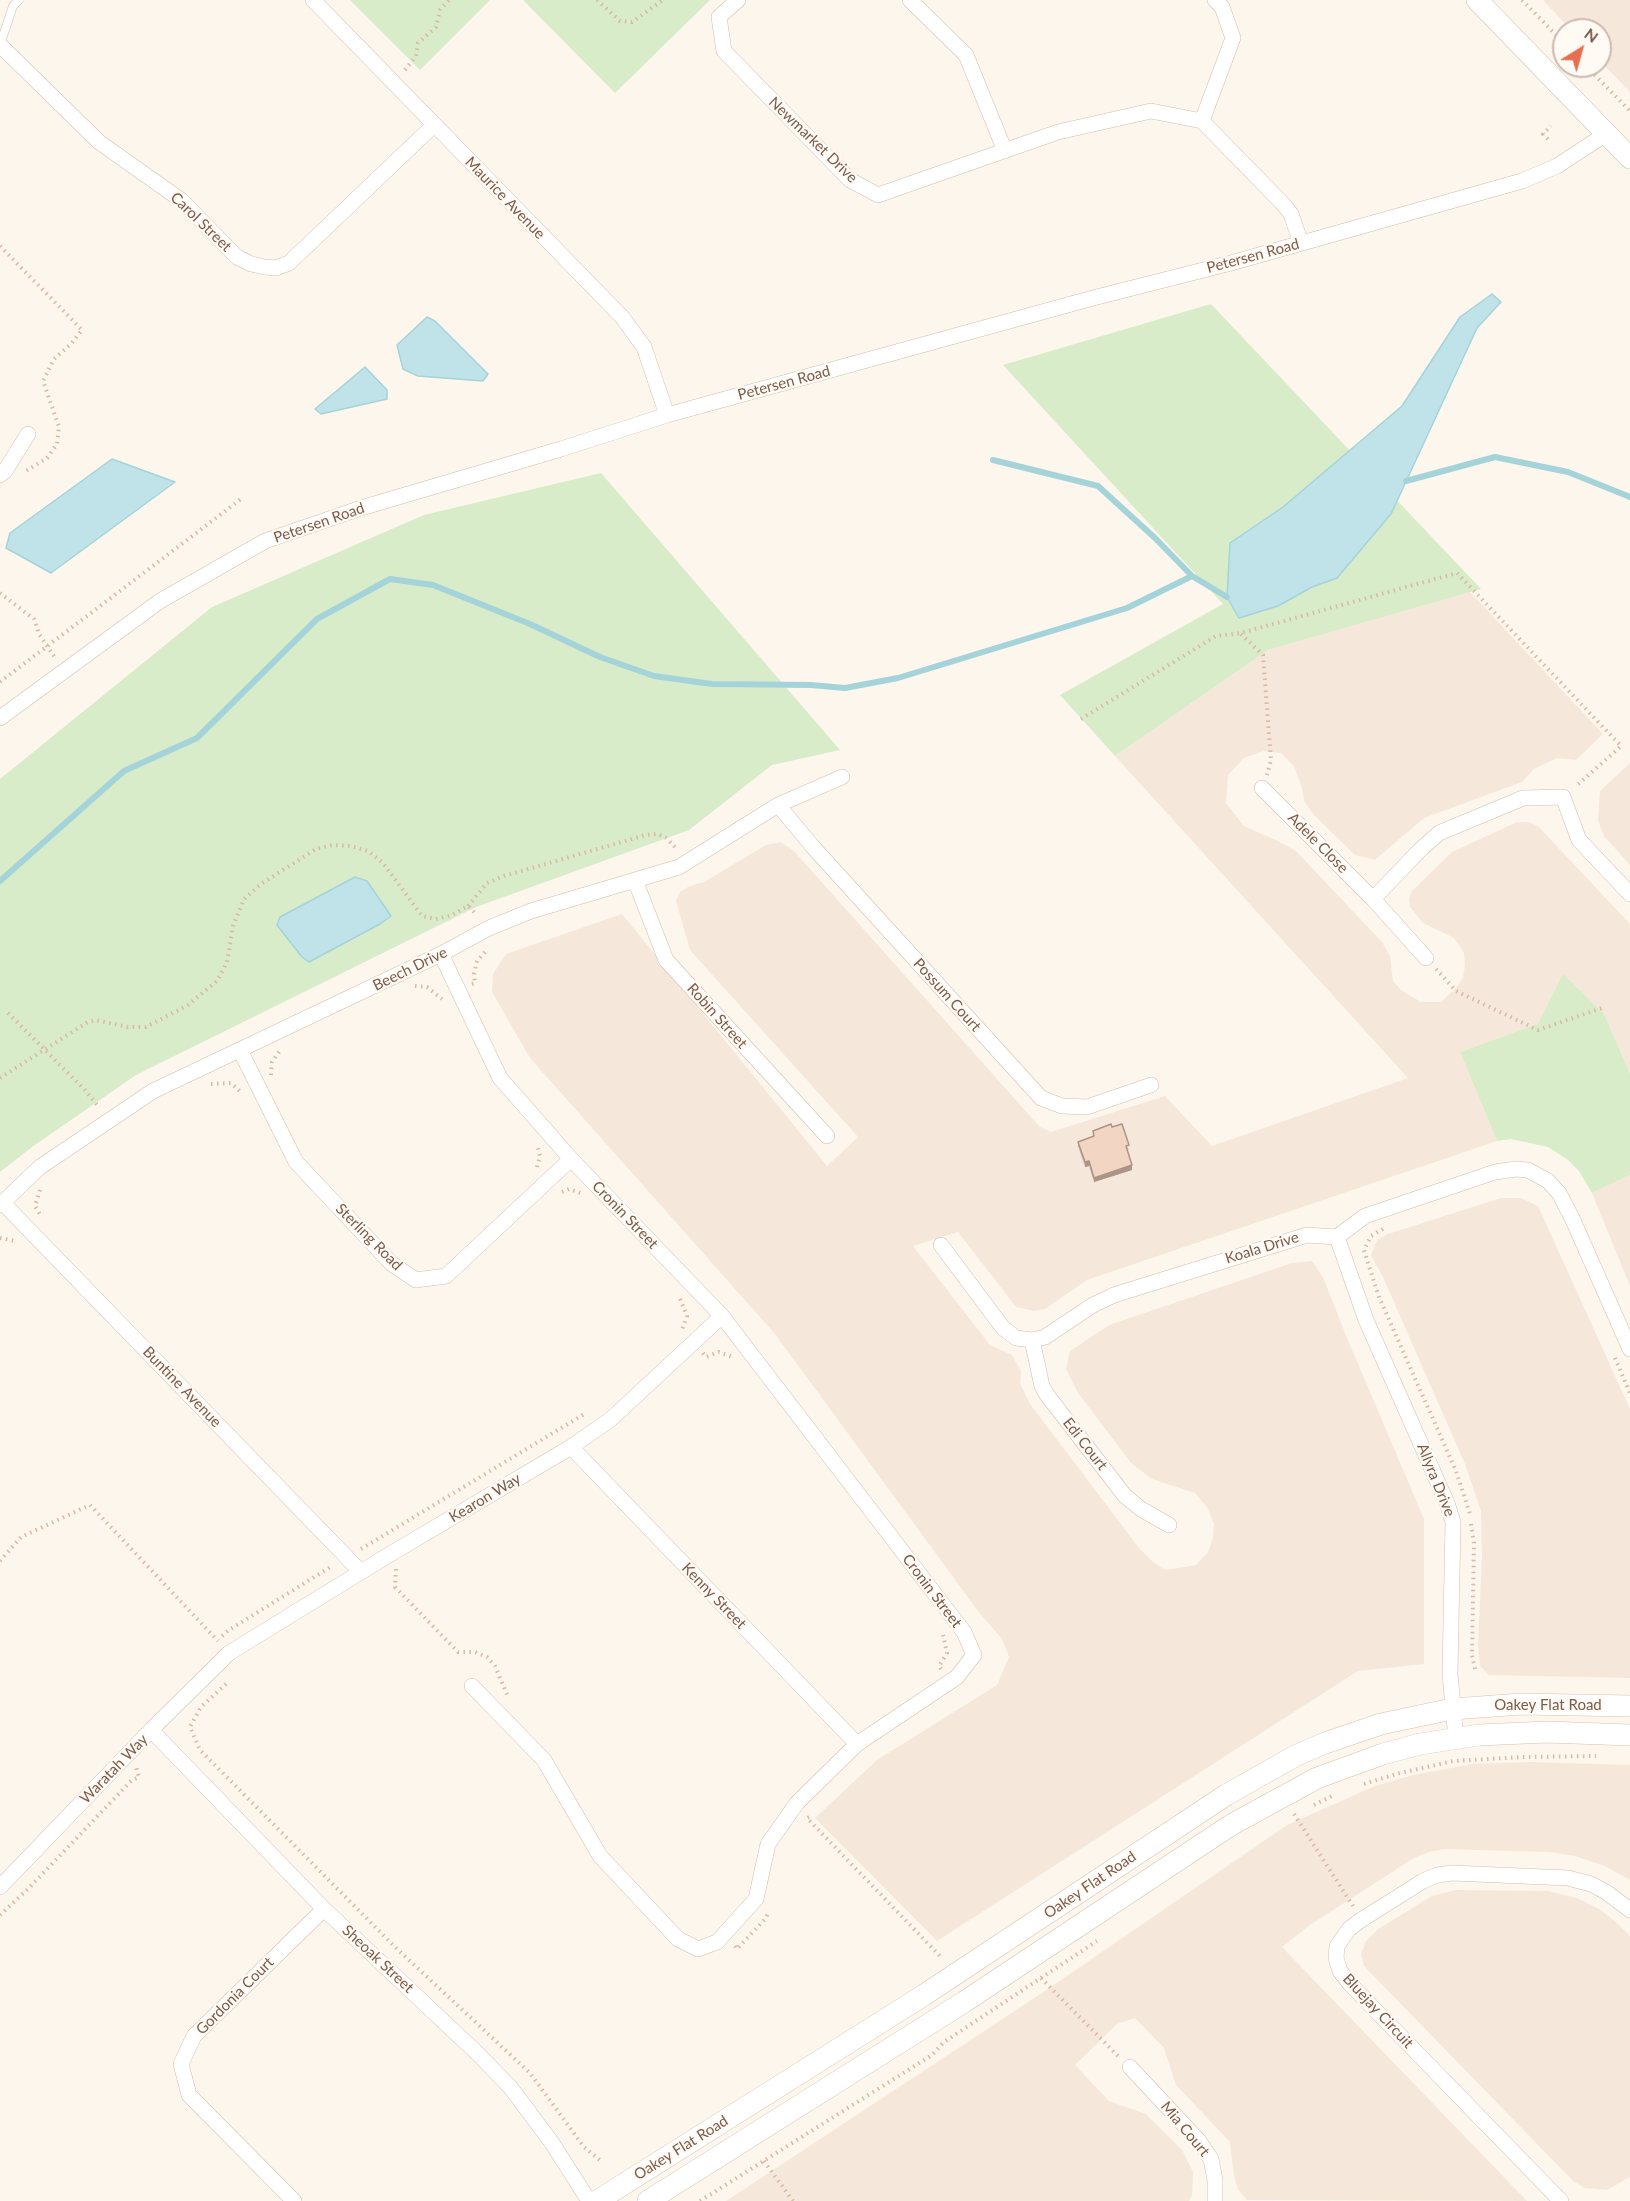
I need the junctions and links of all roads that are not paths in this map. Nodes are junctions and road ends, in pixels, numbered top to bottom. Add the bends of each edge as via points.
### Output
1 (19, 0) edge
2 (313, 0) edge
3 (738, 0) edge
4 (910, 0) edge
5 (1215, 0) edge
6 (1477, 0) edge
7 (0, 45) edge
8 (1202, 121) junction
9 (434, 125) junction
10 (1606, 134) junction
11 (1005, 151) junction
12 (1630, 158) edge
13 (1302, 243) junction
14 (667, 415) junction
15 (28, 434) dead end
16 (0, 475) edge
17 (0, 718) edge
18 (842, 777) dead end
19 (1263, 788) road end
20 (778, 805) junction
21 (635, 880) junction
22 (1630, 894) edge
23 (1373, 899) junction
24 (441, 954) junction
25 (1426, 958) road end
26 (240, 1050) junction
27 (1151, 1084) dead end
28 (827, 1136) dead end
29 (571, 1159) junction
30 (1, 1204) edge
31 (1337, 1238) junction
32 (941, 1245) dead end
33 (722, 1316) junction
34 (1032, 1340) junction
35 (1630, 1349) edge
36 (571, 1447) junction
37 (1169, 1525) dead end
38 (361, 1572) junction
39 (229, 1653) joint
40 (472, 1686) dead end
41 (1630, 1706) edge
42 (1452, 1709) junction
43 (151, 1730) junction
44 (1630, 1735) edge
45 (1456, 1738) junction
46 (857, 1744) junction
47 (0, 1887) edge
48 (324, 1909) junction
49 (1630, 1910) edge
50 (1130, 2067) road end
51 (294, 2201) edge
52 (589, 2201) edge
53 (597, 2201) edge
54 (648, 2201) edge
55 (1215, 2201) edge
56 (1561, 2201) edge

1 - 7 lane via 13,6
2 - 9 street, Maurice Avenue
3 - 11 street, Newmarket Drive via 719,17 724,51 850,180 878,195
4 - 11 street via 966,55
5 - 8 street via 1222,7 1233,38
6 - 10 main road
7 - 9 street, Carol Street via 99,142 181,200 237,256 264,267 276,268 289,262
8 - 11 street, Newmarket Drive via 1152,111 1058,132
8 - 13 street via 1284,205
9 - 14 street, Maurice Avenue via 622,317 644,346
10 - 12 main road
10 - 13 street, Petersen Road via 1557,166 1522,181
13 - 14 street, Petersen Road
14 - 17 street, Petersen Road via 265,541 160,601
15 - 16 street
18 - 20 street, Beech Drive
19 - 23 street, Adele Close
20 - 21 street, Beech Drive via 679,867
20 - 27 street, Possum Court via 1041,1098 1062,1106 1087,1107
21 - 24 street, Beech Drive via 531,911
21 - 28 street, Robin Street via 666,960
22 - 23 street via 1579,840 1563,797 1522,798 1439,833
23 - 25 street, Adele Close
24 - 26 street, Beech Drive
24 - 29 street, Cronin Street via 500,1078
26 - 29 street, Sterling Road via 296,1162 392,1264 416,1280 446,1276
26 - 30 street, Beech Drive via 153,1091 40,1167
29 - 33 street, Cronin Street
30 - 38 street, Buntine Avenue
31 - 34 street, Koala Drive via 1307,1234 1114,1295 1045,1337
31 - 35 street via 1365,1216 1472,1179 1516,1169 1535,1173 1559,1193 1567,1206
31 - 42 street, Allyra Drive via 1366,1320 1453,1522
32 - 34 street via 1003,1328 1016,1338
33 - 36 street, Kearon Way via 611,1419
33 - 46 street, Cronin Street via 964,1632 974,1655 957,1677
34 - 37 street, Edi Court via 1047,1395 1125,1496
36 - 38 street, Kearon Way
36 - 46 street, Kenny Street
38 - 39 street, Kearon Way
39 - 43 street, Waratah Way
40 - 46 street, Cronin Street via 544,1760 600,1856 678,1939 698,1949 717,1942 756,1899 768,1844 797,1803
41 - 42 main road, Oakey Flat Road via 1522,1704
42 - 45 street, Allyra Drive
42 - 53 main road, Oakey Flat Road via 1352,1733 1264,1772 916,2000
43 - 47 street, Waratah Way
43 - 48 street, Sheoak Street
44 - 45 main road, Oakey Flat Road via 1547,1732
45 - 54 main road, Oakey Flat Road via 1420,1744 1350,1765 1268,1803 964,2002
48 - 51 street, Gordonia Court via 194,2036 182,2064 189,2095
48 - 52 street, Sheoak Street via 510,2088
49 - 56 street, Bluejay Circuit via 1591,1884 1568,1878 1457,1872 1423,1881 1349,1929 1337,1946 1336,1958 1350,1984
50 - 55 street, Mia Court via 1211,2159

